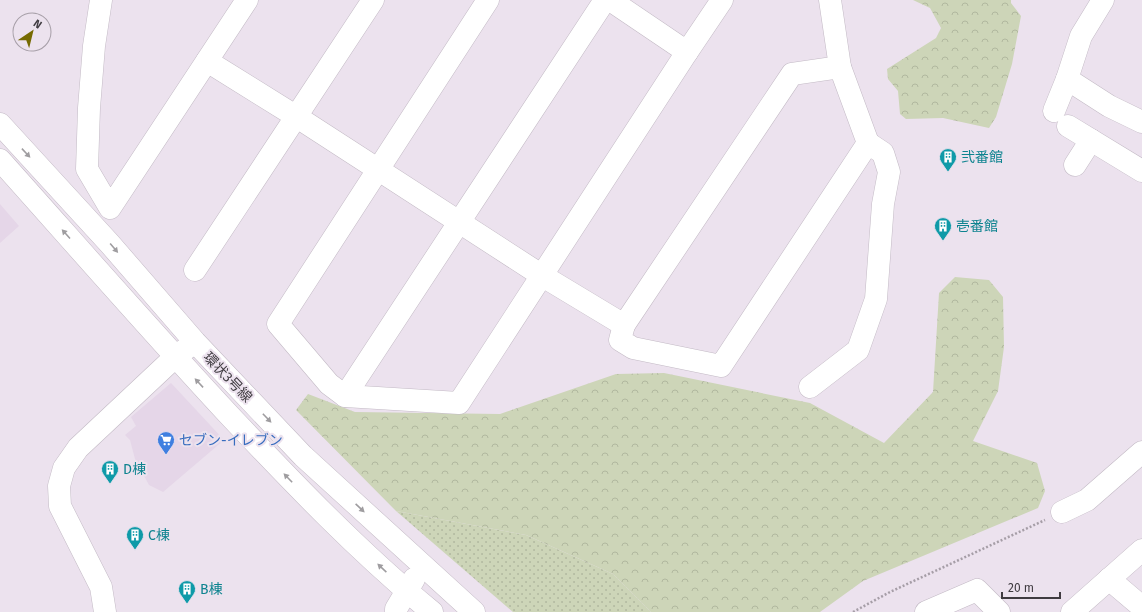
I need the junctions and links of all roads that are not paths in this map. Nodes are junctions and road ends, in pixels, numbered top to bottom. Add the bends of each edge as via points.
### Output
1 (101, 0) edge
2 (247, 0) edge
3 (374, 0) edge
4 (488, 0) edge
5 (605, 0) edge
6 (610, 0) edge
7 (722, 0) edge
8 (830, 0) edge
9 (1104, 0) edge
10 (687, 52) junction
11 (207, 61) junction
12 (840, 67) junction
13 (1067, 79) junction
14 (297, 117) junction
15 (1142, 122) edge
16 (0, 124) edge
17 (1091, 140) junction
18 (868, 143) junction
19 (0, 160) edge
20 (1075, 164) dead end
21 (378, 170) junction
22 (1142, 171) edge
23 (459, 223) junction
24 (195, 270) dead end
25 (541, 276) junction
26 (624, 325) junction
27 (195, 342) junction
28 (175, 357) junction
29 (810, 387) dead end
30 (345, 396) junction
31 (1142, 452) edge
32 (1062, 512) road end
33 (1142, 550) edge
34 (422, 566) junction
35 (1109, 579) junction
36 (407, 591) junction
37 (1142, 607) edge
38 (106, 612) edge
39 (396, 612) edge
40 (432, 612) edge
41 (474, 612) edge
42 (926, 612) edge
43 (999, 612) edge
44 (1072, 612) edge

1 - 11 street via 88,108 87,169 110,208
2 - 11 street
3 - 14 street
4 - 21 street
5 - 23 street
6 - 10 street
7 - 10 street
8 - 12 street
9 - 13 street via 1081,36
10 - 25 street
11 - 14 street
12 - 18 street
12 - 26 street via 792,74
13 - 15 street via 1110,106
13 - 17 street via 1061,119
14 - 21 street
14 - 24 street
16 -> 27 street, 環状3号線
17 - 20 street
17 - 22 street
18 - 26 street via 721,366 633,348 620,340
18 - 29 street via 883,153 889,172 883,204 876,299 858,350
28 -> 19 street, 環状3号線
21 - 23 street
21 - 30 street via 278,324 329,384
23 - 25 street
23 - 30 street
25 - 26 street
25 - 30 street via 459,403
27 - 28 street
27 -> 34 street, 環状3号線 via 303,456
36 -> 28 street, 環状3号線 via 288,478
28 - 38 street via 78,448 64,468 58,486 60,506 101,587
31 - 32 street via 1087,500
33 - 35 street
34 - 36 street
34 - 41 street, 環状3号線
35 - 37 street
35 - 44 street
36 - 39 street
36 - 40 street, 環状3号線
42 - 43 street via 977,590

